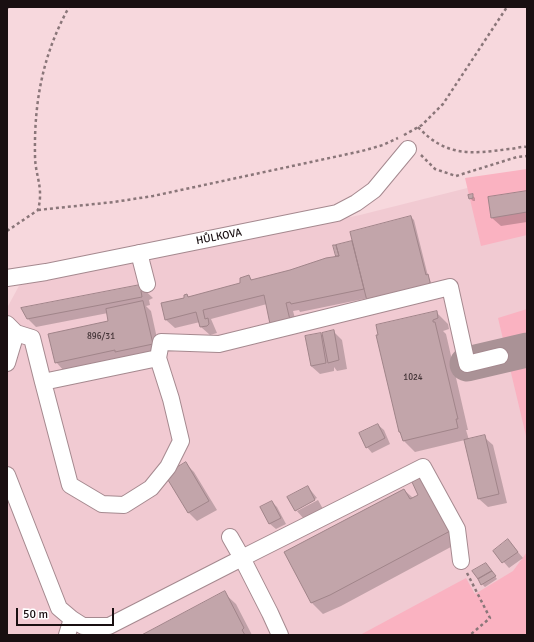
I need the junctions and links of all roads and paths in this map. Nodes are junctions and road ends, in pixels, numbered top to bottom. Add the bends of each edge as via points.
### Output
1 (69, 7) edge
2 (508, 7) edge
3 (418, 127) junction
4 (526, 146) edge
5 (408, 149) joint
6 (527, 156) edge
7 (38, 210) junction
8 (7, 231) edge
9 (139, 253) junction
10 (149, 276) dead end
11 (7, 278) edge
12 (11, 328) edge
13 (500, 356) dead end
14 (158, 358) junction
15 (7, 363) edge
16 (43, 382) junction
17 (7, 475) edge
18 (230, 536) dead end
19 (242, 558) junction
20 (461, 560) joint
21 (72, 619) junction
22 (67, 635) edge
23 (280, 635) edge
24 (470, 635) edge

1 - 7 path via 48,54 39,88 35,158 41,191
2 - 3 path via 443,104
3 - 4 path via 437,144 462,152 505,150
3 - 7 path via 376,148 234,180 132,200
5 - 6 path via 419,153 435,169 456,176
5 - 9 street, HŮLKOVA via 374,190 337,213
7 - 8 path
9 - 10 street
9 - 11 street, HŮLKOVA
12 - 15 street
12 - 16 street via 32,338
13 - 14 street via 467,364 450,287 219,344 161,342
14 - 16 street
14 - 16 street via 181,441 168,467 151,488 124,505 102,504 70,485
17 - 21 street via 59,608
18 - 19 street
19 - 20 street via 423,468 458,529
19 - 21 street via 109,626 84,626
19 - 23 street
20 - 24 path via 490,618
21 - 22 street

